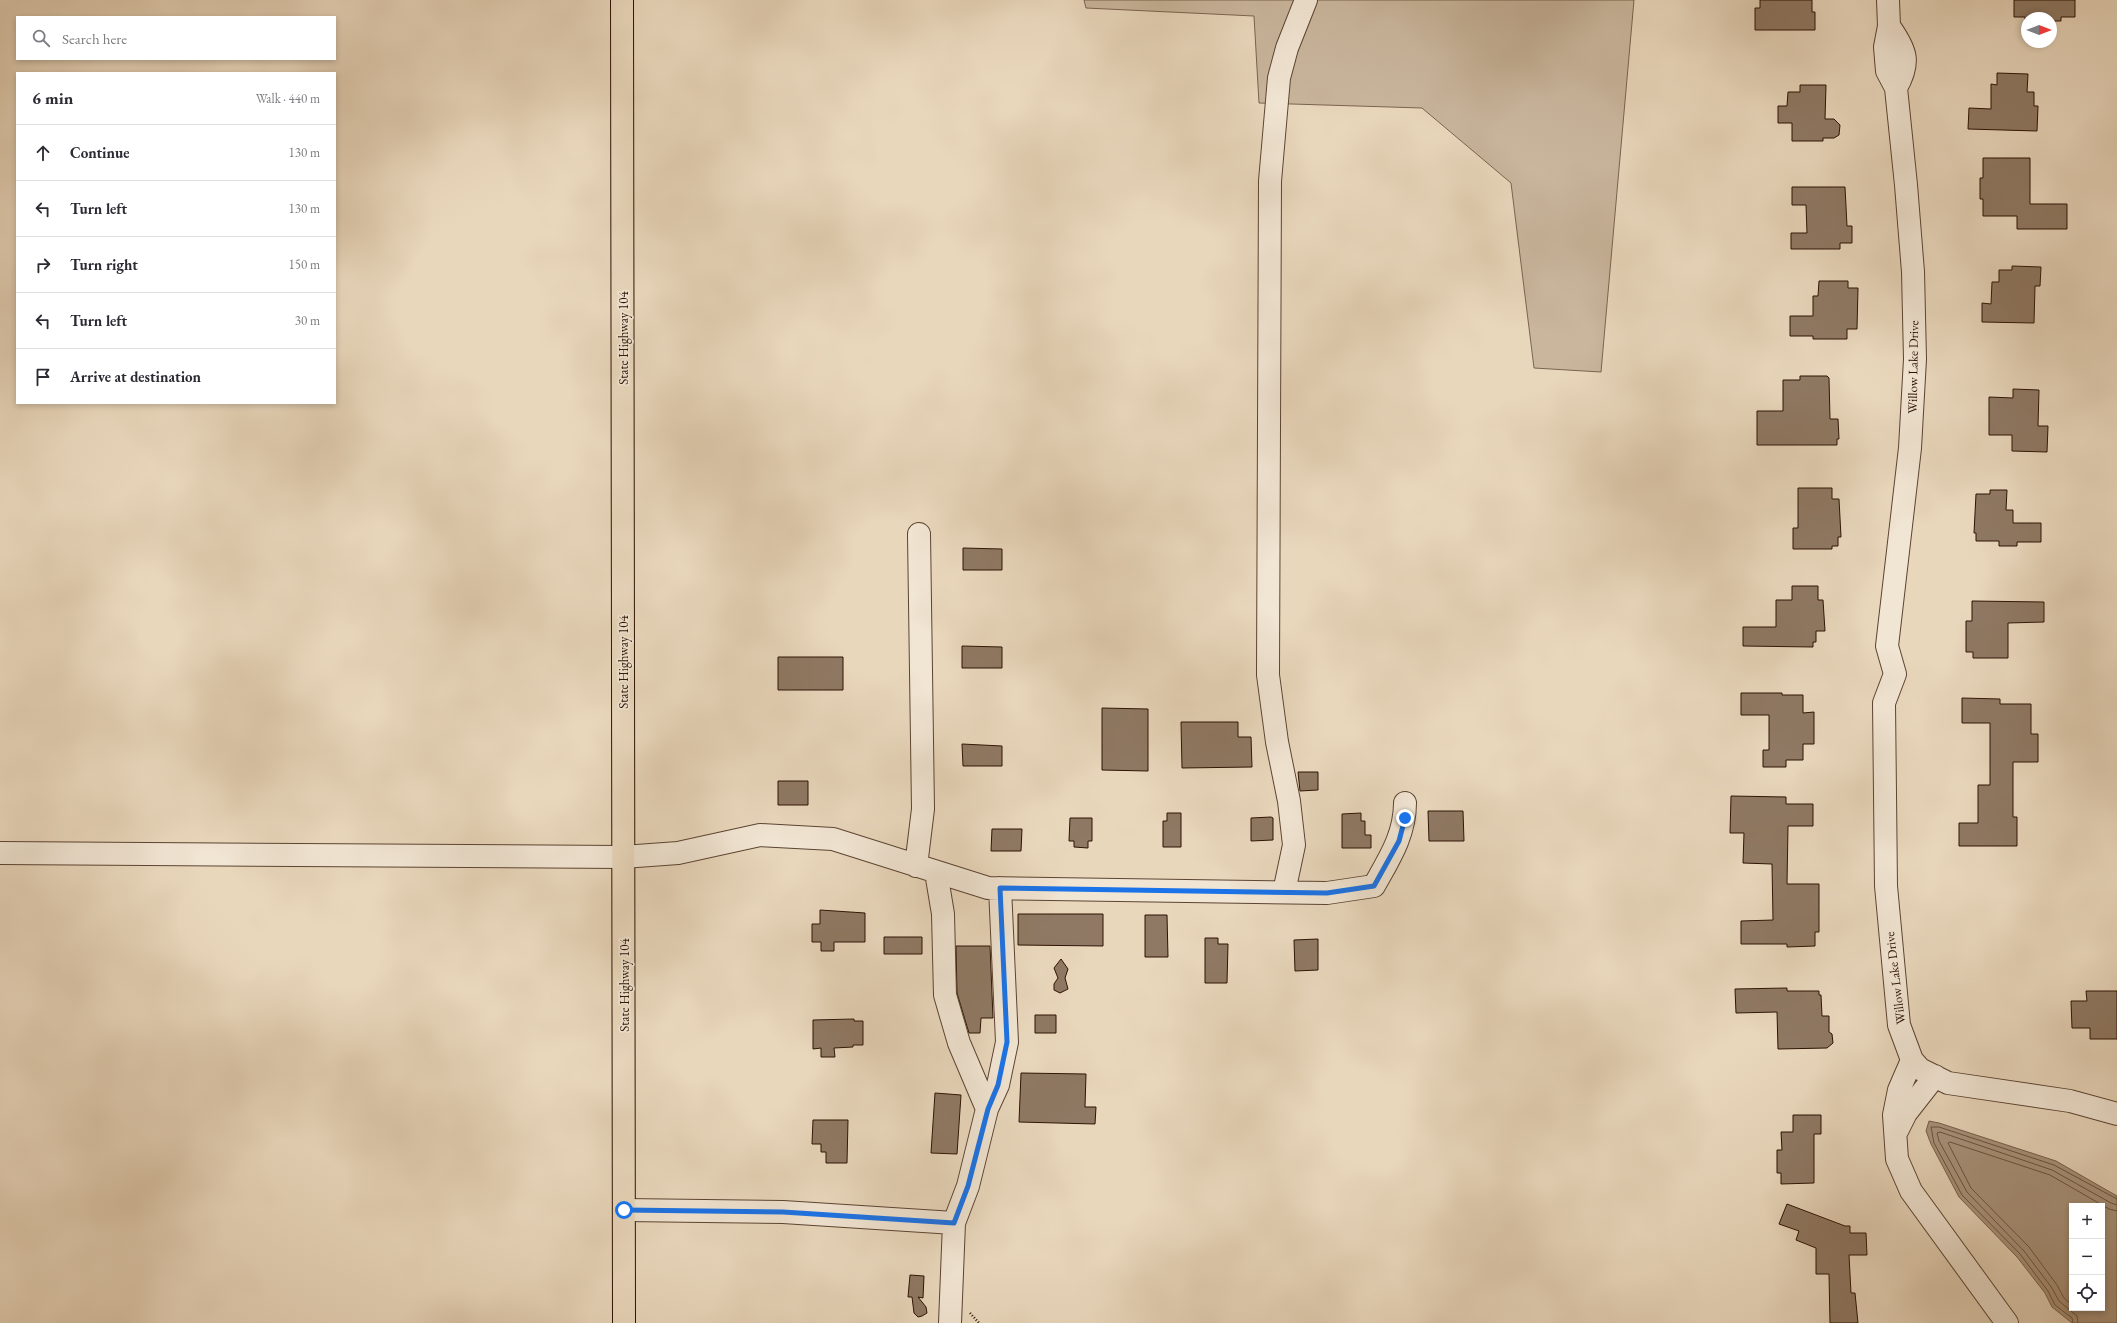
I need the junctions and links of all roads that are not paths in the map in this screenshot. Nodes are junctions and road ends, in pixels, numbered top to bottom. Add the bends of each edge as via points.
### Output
1 (622, 0) edge
2 (1306, 0) edge
3 (1888, 0) edge
4 (919, 534) dead end
5 (1405, 803) dead end
6 (0, 853) edge
7 (624, 857) junction
8 (926, 869) junction
9 (1000, 888) junction
10 (1284, 892) junction
11 (1912, 1060) junction
12 (1935, 1076) junction
13 (988, 1109) junction
14 (2117, 1114) edge
15 (1895, 1135) junction
16 (624, 1210) junction
17 (954, 1223) junction
18 (624, 1323) edge
19 (950, 1323) edge
20 (2008, 1323) edge

1 - 7 main road, State Highway 104
2 - 10 street via 1287,48 1279,78 1270,181 1268,675 1294,845
3 - 11 street, Willow Lake Drive via 1889,26 1900,42 1906,60 1904,74 1896,88 1913,272 1915,359 1910,448 1888,646 1895,674 1884,704 1886,886 1899,1025
4 - 8 street via 922,809
5 - 10 street via 1405,818 1399,841 1374,886 1327,893
6 - 7 street
7 - 8 street via 678,853 760,835 833,839
7 - 16 main road, State Highway 104
8 - 9 street via 988,888
8 - 13 street via 943,914 945,995 959,1043
9 - 10 street
9 - 13 street via 1007,1042 998,1085
11 - 12 street via 1920,1069
11 - 15 street via 1898,1090 1894,1115
12 - 14 street via 1948,1083 2070,1101
12 - 15 street via 1906,1113
13 - 17 street via 968,1186
15 - 20 street via 1897,1159 1911,1191
16 - 17 street via 783,1212
16 - 18 main road, State Highway 104
17 - 19 street

